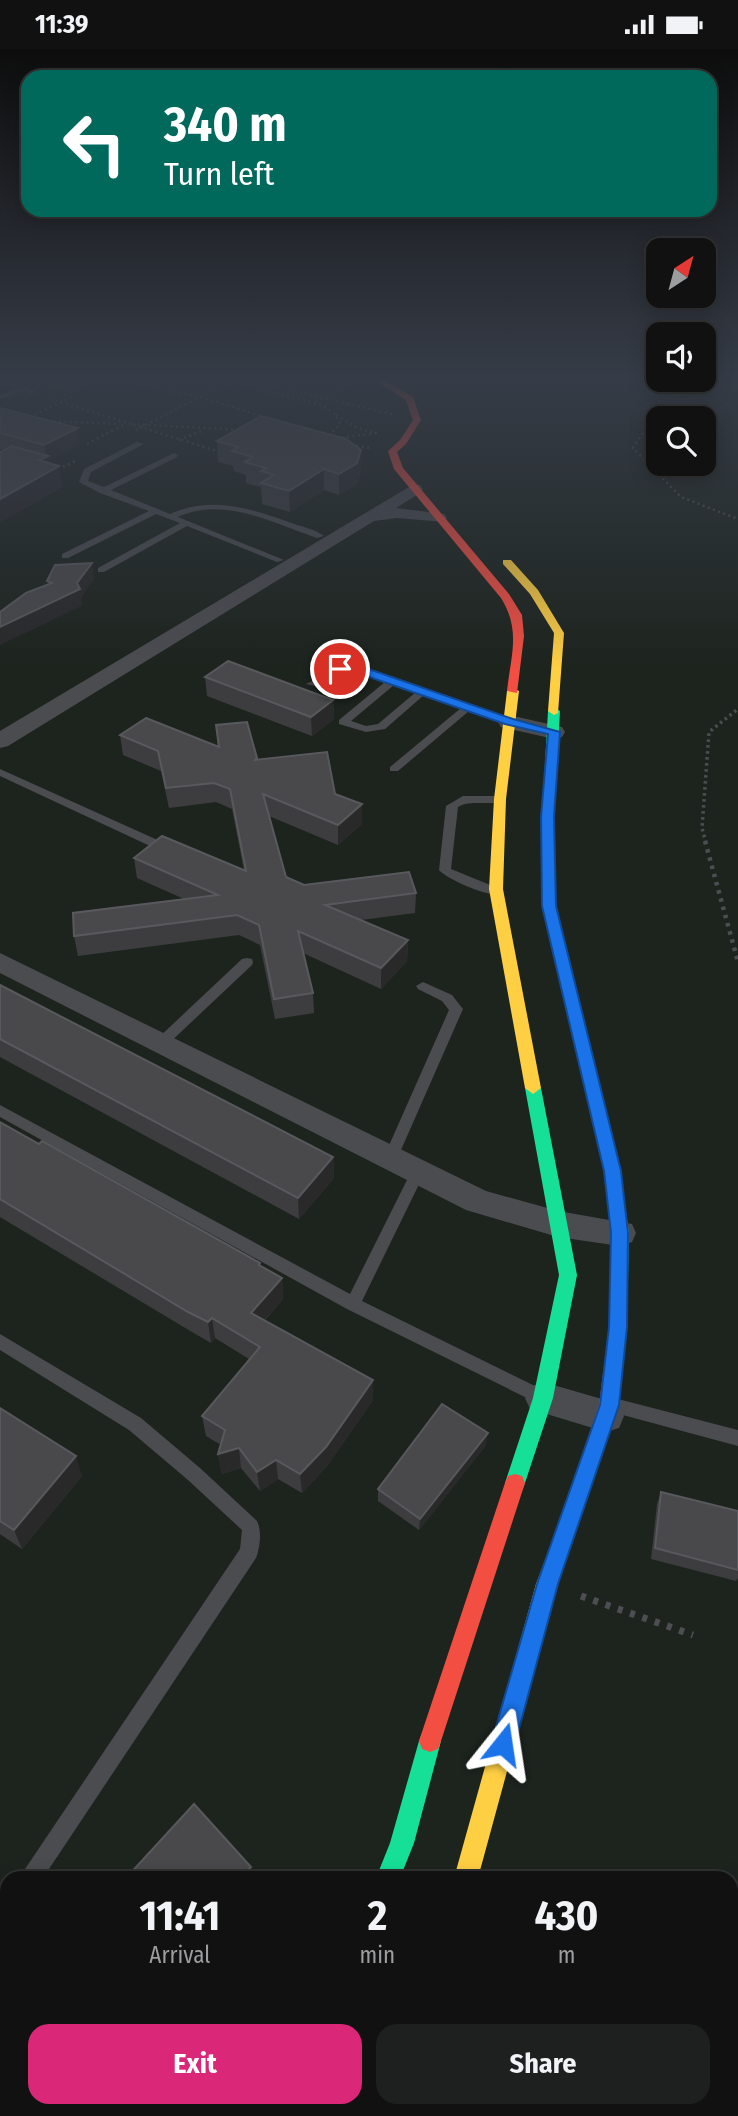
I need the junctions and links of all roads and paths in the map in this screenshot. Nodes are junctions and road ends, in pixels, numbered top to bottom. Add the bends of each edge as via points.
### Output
1 (85, 476) edge
2 (132, 476) edge
3 (405, 476) edge
4 (661, 476) edge
5 (412, 486) junction
6 (103, 491) junction
7 (155, 511) junction
8 (170, 517) junction
9 (367, 517) junction
10 (438, 518) junction
11 (738, 519) edge
12 (187, 523) junction
13 (320, 536) junction
14 (492, 546) dead end
15 (65, 556) dead end
16 (280, 560) junction
17 (101, 570) dead end
18 (392, 682) junction
19 (311, 684) dead end
20 (424, 691) junction
21 (468, 706) junction
22 (738, 709) edge
23 (509, 722) junction
24 (554, 732) junction
25 (0, 734) edge
26 (0, 741) edge
27 (394, 769) dead end
28 (0, 772) edge
29 (500, 799) junction
30 (180, 855) edge
31 (497, 893) junction
32 (0, 962) edge
33 (738, 962) edge
34 (247, 963) dead end
35 (423, 986) dead end
36 (161, 1043) junction
37 (0, 1110) edge
38 (404, 1165) junction
39 (558, 1224) junction
40 (620, 1233) junction
41 (353, 1304) junction
42 (0, 1341) edge
43 (543, 1398) junction
44 (608, 1410) junction
45 (738, 1438) edge
46 (547, 1584) junction
47 (693, 1635) dead end
48 (35, 1871) edge
49 (391, 1871) edge
50 (468, 1871) edge

1 - 6 lane via 83,482
2 - 6 lane
3 - 5 street
4 - 11 path via 681,497
5 - 9 street
5 - 10 street
5 - 13 street
6 - 7 lane
7 - 8 lane
7 - 15 lane
8 - 12 lane
8 - 13 lane via 223,505
9 - 10 street via 397,513
9 - 26 street
10 - 23 street via 517,615 519,636
12 - 16 lane
12 - 17 lane
13 - 16 street
14 - 24 street via 534,592 559,633
16 - 25 street
18 - 19 lane via 348,667
18 - 20 lane
18 - 20 lane via 342,722 366,729 381,727
20 - 21 lane
21 - 23 lane
21 - 27 lane
22 - 33 path via 709,732 702,828
23 - 24 street
23 - 29 street
24 - 40 street via 548,817 549,906 612,1171
28 - 30 lane
29 - 31 street
29 - 31 lane via 463,799 452,806 445,859 450,874
31 - 39 street
32 - 36 street
34 - 36 lane
35 - 38 lane via 447,998 456,1009
36 - 38 street
37 - 41 lane
38 - 39 street via 477,1201
38 - 41 lane
39 - 40 street
39 - 43 street via 569,1275
40 - 44 street via 618,1327
41 - 43 lane
42 - 48 lane via 135,1424 251,1527 249,1552
43 - 44 street
43 - 49 street
44 - 45 lane
44 - 46 street
46 - 47 path
46 - 50 street

